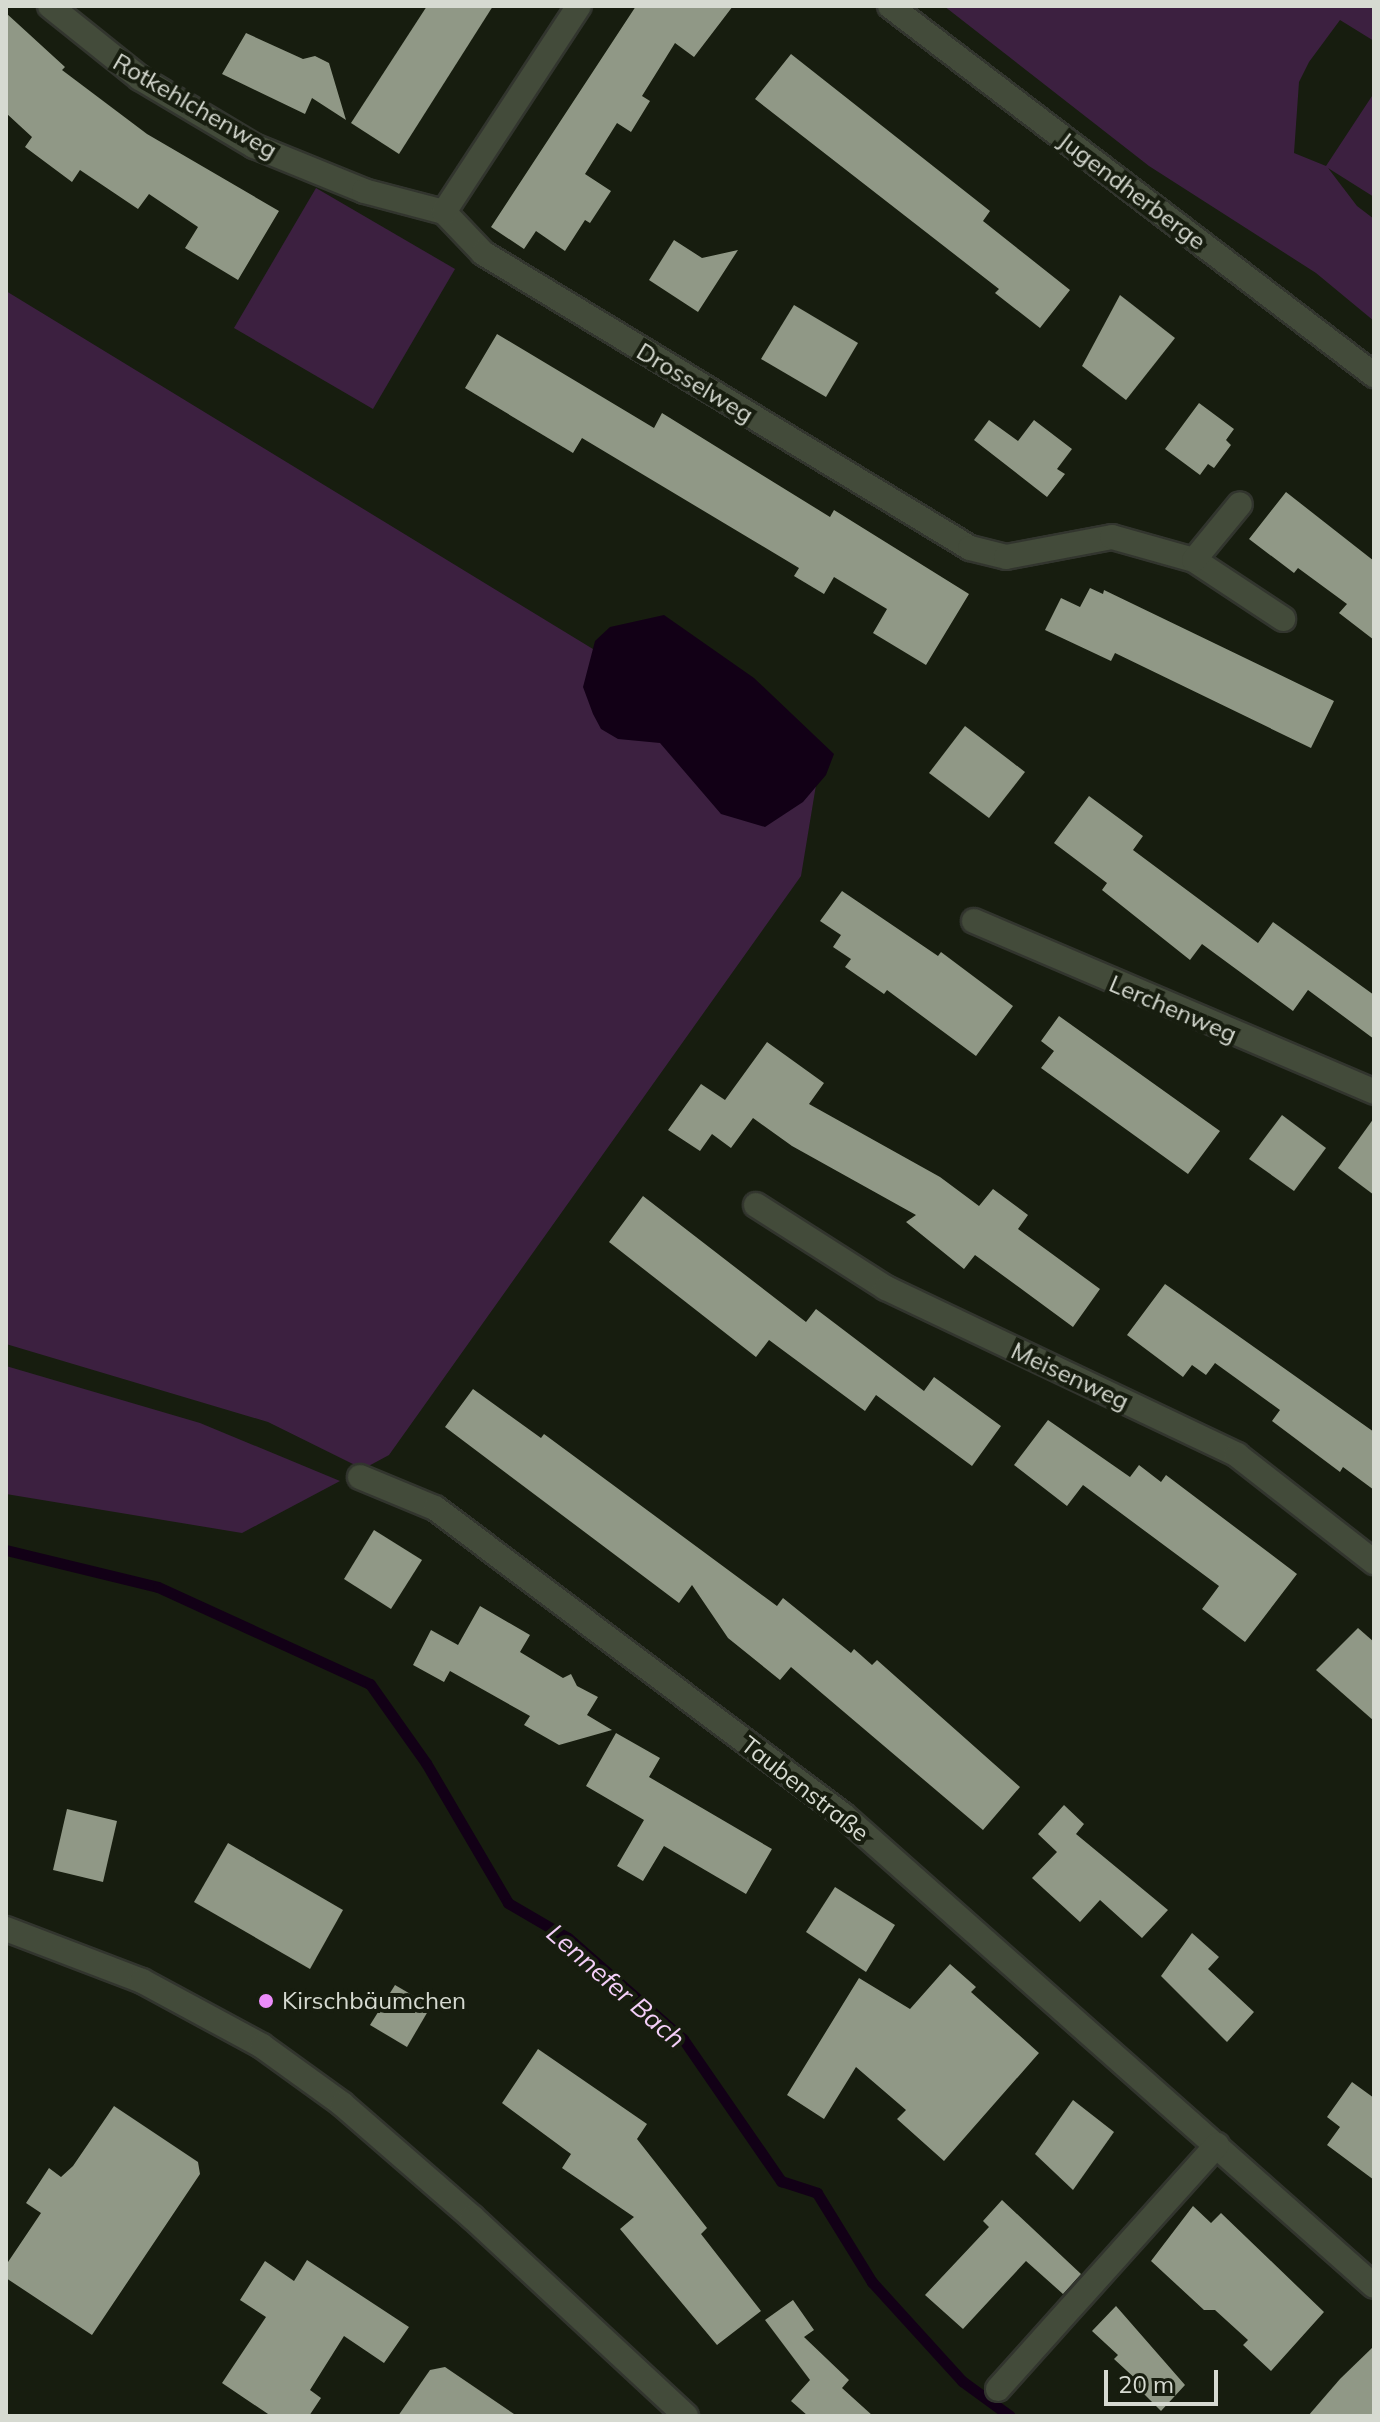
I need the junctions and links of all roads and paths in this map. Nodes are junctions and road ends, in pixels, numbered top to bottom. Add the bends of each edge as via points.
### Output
1 (50, 6) edge
2 (579, 6) edge
3 (890, 6) edge
4 (444, 212) junction
5 (1374, 375) edge
6 (1240, 504) dead end
7 (1194, 560) junction
8 (1283, 619) dead end
9 (974, 921) dead end
10 (1374, 1092) edge
11 (756, 1205) dead end
12 (360, 1477) dead end
13 (1374, 1562) edge
14 (6, 1929) edge
15 (1217, 2145) junction
16 (1374, 2286) edge
17 (998, 2389) dead end
18 (686, 2416) edge

1 - 4 street, Rotkehlchenweg via 140,78 254,146 364,191
2 - 4 street
3 - 5 street, Jugendherberge
4 - 7 street, Drosselweg via 483,253 970,548 1006,557 1112,537
6 - 7 street
7 - 8 street, Drosselweg
9 - 10 street, Lerchenweg
11 - 13 street, Meisenweg via 886,1288 1237,1455
12 - 15 street, Taubenstraße via 435,1508 843,1815
14 - 18 street via 142,1981 262,2046 342,2104 472,2217
15 - 16 street, Taubenstraße
15 - 17 street

